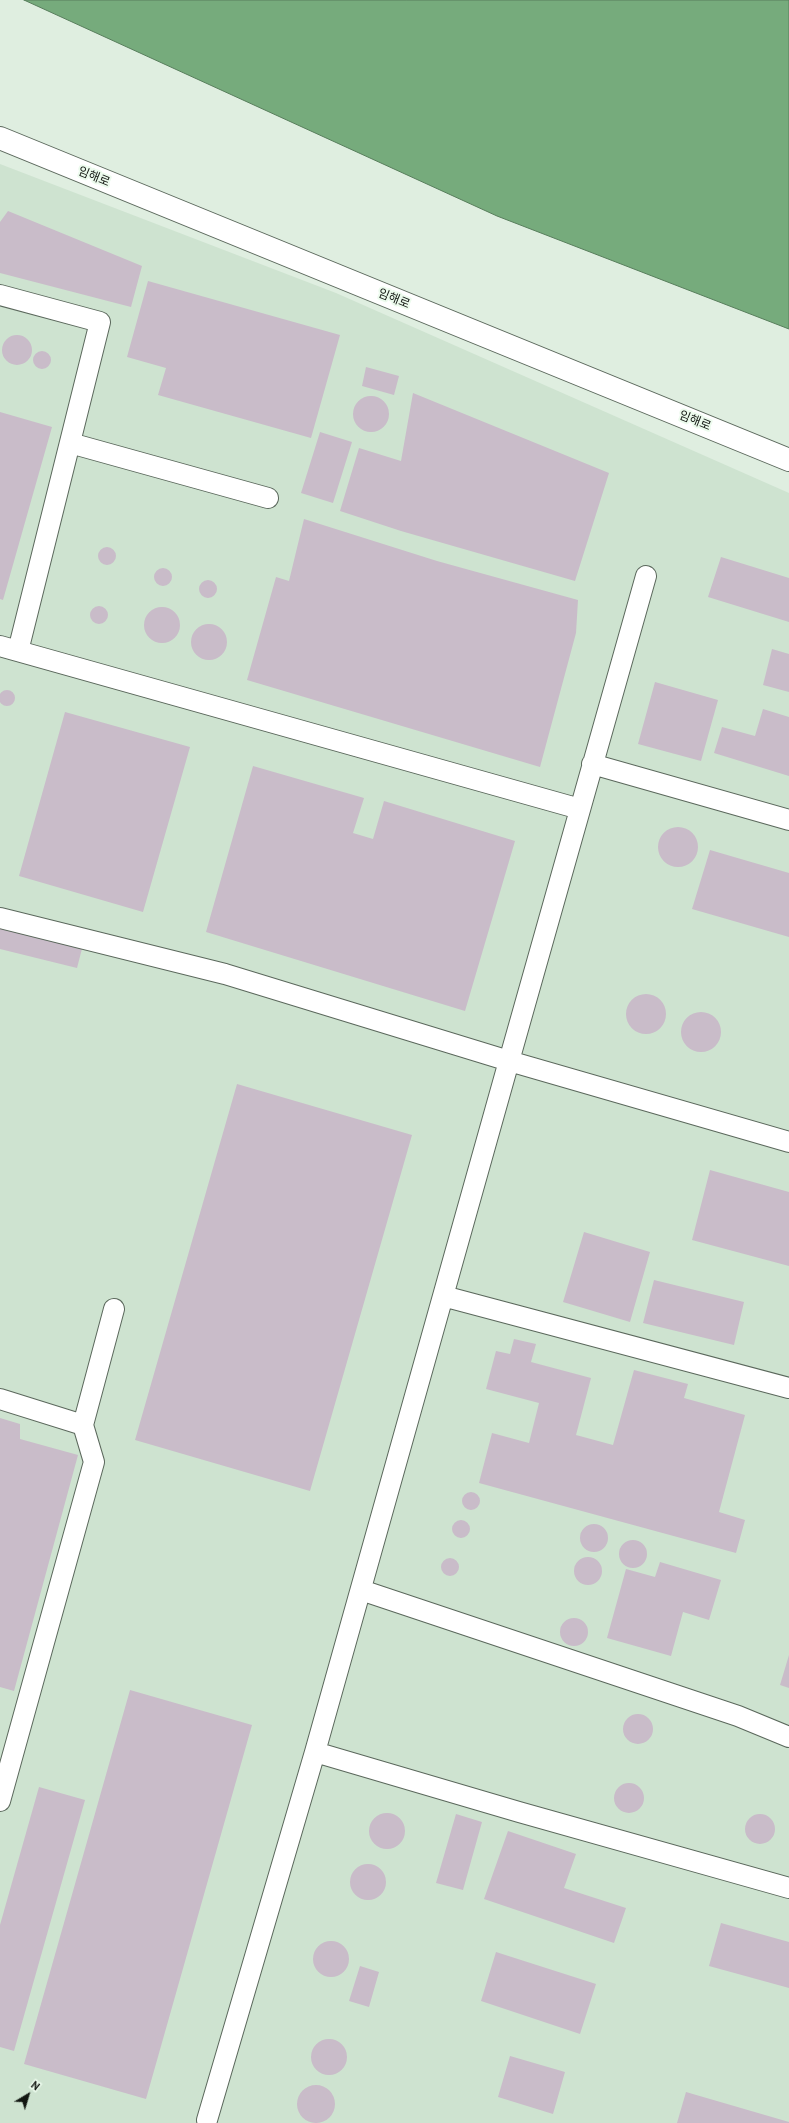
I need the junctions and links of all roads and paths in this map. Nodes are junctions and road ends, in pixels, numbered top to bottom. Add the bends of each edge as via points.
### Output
1 (0, 138) edge
2 (0, 295) edge
3 (70, 443) junction
4 (789, 460) edge
5 (268, 498) dead end
6 (646, 576) dead end
7 (9, 648) edge
8 (592, 764) junction
9 (580, 809) junction
10 (789, 820) edge
11 (0, 918) edge
12 (509, 1061) junction
13 (789, 1142) edge
14 (443, 1296) junction
15 (114, 1309) dead end
16 (789, 1388) edge
17 (0, 1399) edge
18 (83, 1425) junction
19 (361, 1590) junction
20 (789, 1737) edge
21 (315, 1752) junction
22 (0, 1801) edge
23 (789, 1888) edge
24 (210, 2122) edge

1 - 4 street, 임해로
2 - 3 lane via 100,322
3 - 5 lane
3 - 7 lane
6 - 8 lane
7 - 9 lane
8 - 9 lane
8 - 10 lane
9 - 12 lane
11 - 12 lane via 225,974
12 - 13 lane
12 - 14 lane
14 - 16 lane
14 - 19 lane
15 - 18 lane
17 - 18 lane
18 - 22 lane via 94,1462
19 - 20 lane via 731,1713
19 - 21 lane
21 - 23 lane
21 - 24 lane

